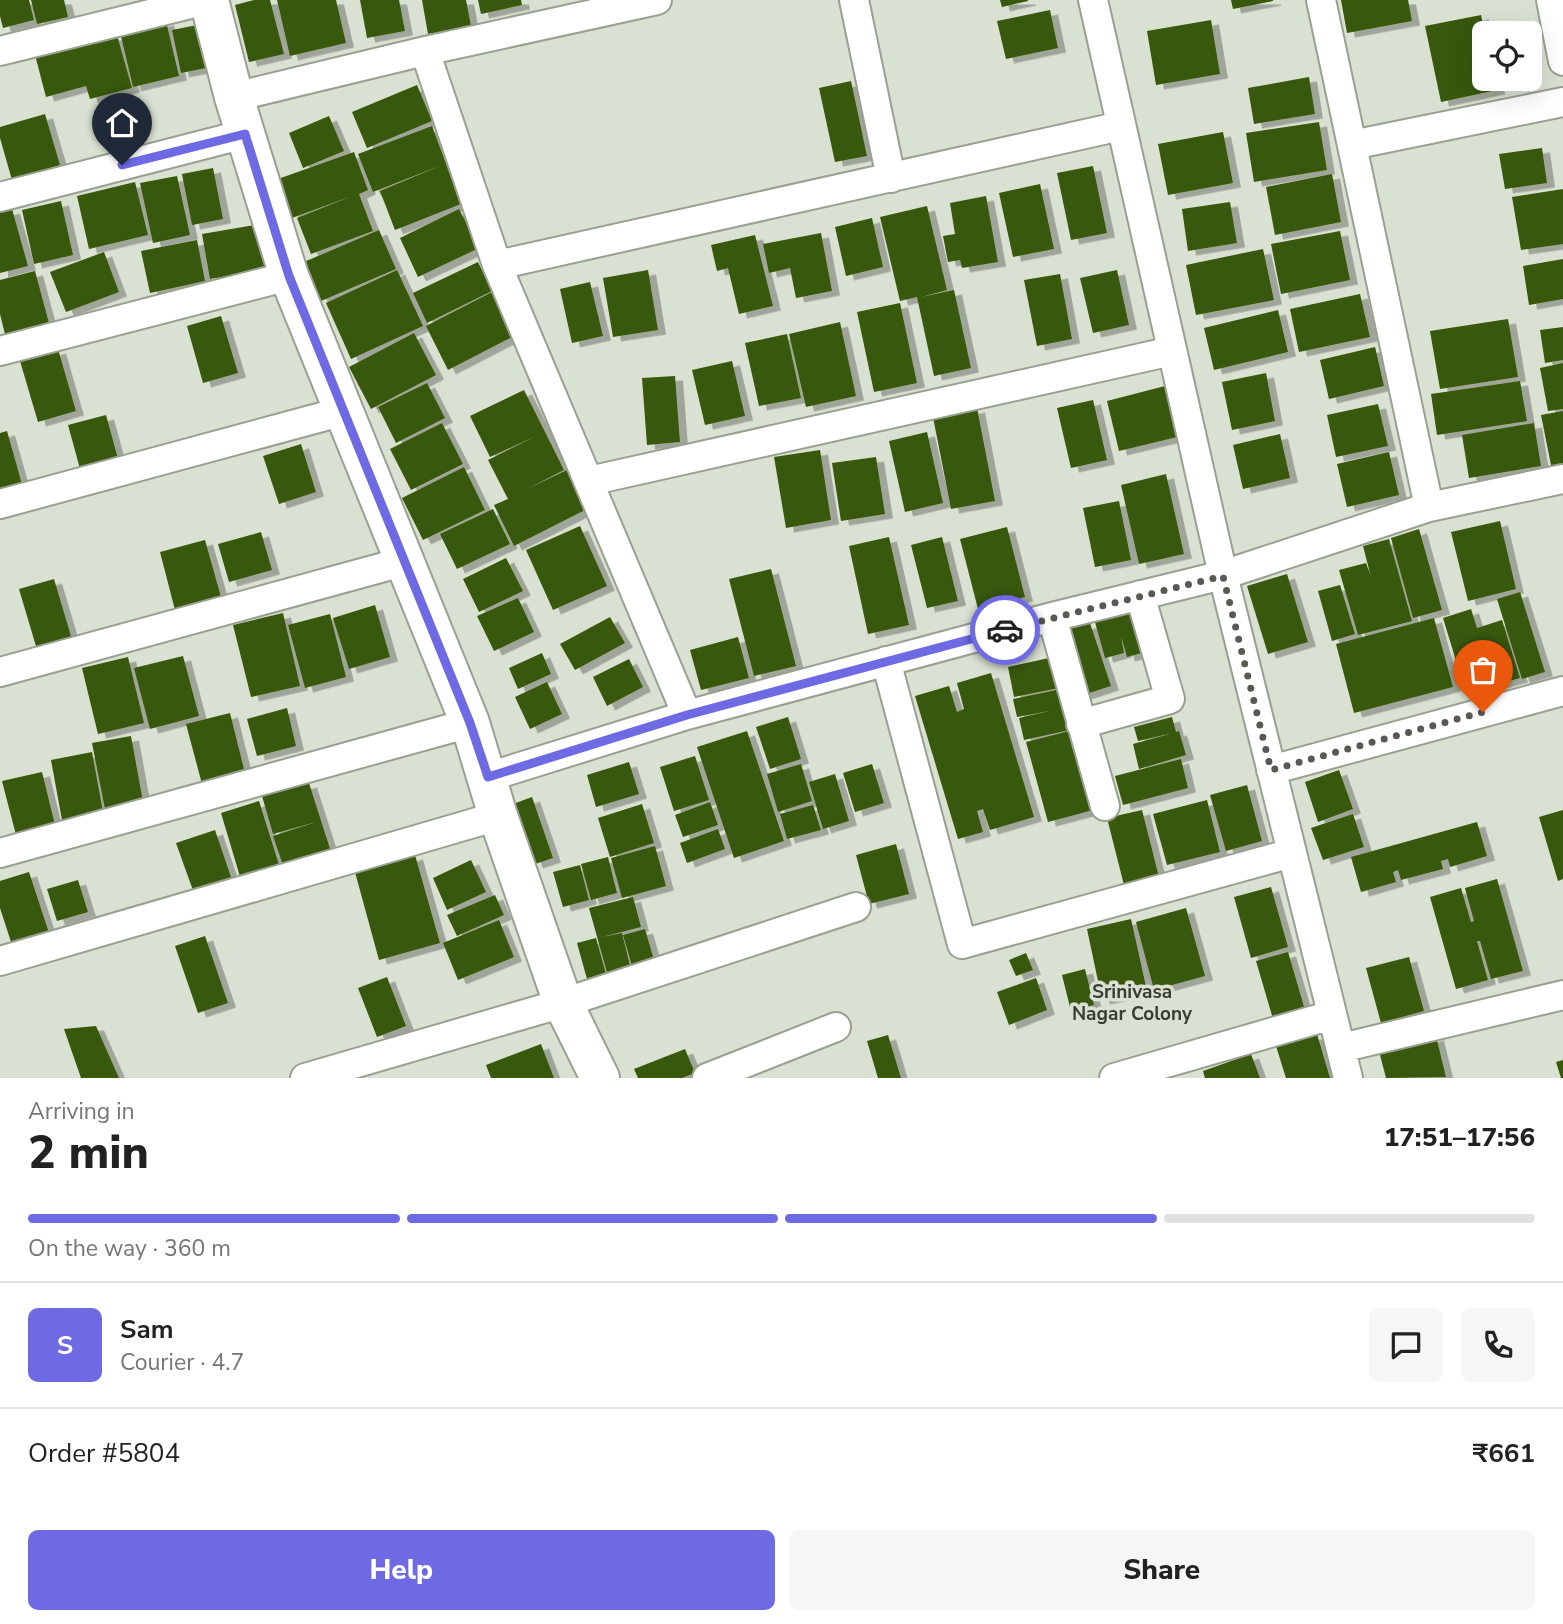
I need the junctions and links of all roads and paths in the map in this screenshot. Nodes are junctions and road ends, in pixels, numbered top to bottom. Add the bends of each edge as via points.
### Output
1 (208, 0) edge
2 (657, 0) edge
3 (854, 0) edge
4 (1093, 0) edge
5 (1321, 0) edge
6 (1551, 0) edge
7 (0, 51) edge
8 (425, 51) junction
9 (1563, 61) edge
10 (234, 97) junction
11 (1563, 102) edge
12 (1121, 126) junction
13 (245, 134) junction
14 (1352, 145) junction
15 (891, 178) junction
16 (0, 197) edge
17 (497, 265) junction
18 (289, 276) junction
19 (0, 351) edge
20 (1172, 351) junction
21 (344, 411) junction
22 (1563, 480) edge
23 (589, 481) junction
24 (0, 504) edge
25 (1429, 508) junction
26 (406, 561) junction
27 (1223, 576) junction
28 (1140, 595) junction
29 (1052, 617) junction
30 (886, 662) junction
31 (0, 672) edge
32 (1563, 691) edge
33 (687, 715) junction
34 (470, 723) junction
35 (1082, 724) junction
36 (1271, 770) junction
37 (488, 777) junction
38 (1105, 806) dead end
39 (498, 816) junction
40 (0, 853) edge
41 (1292, 853) junction
42 (856, 907) dead end
43 (0, 961) edge
44 (1563, 995) edge
45 (563, 1003) junction
46 (1332, 1015) junction
47 (836, 1027) dead end
48 (1341, 1048) junction
49 (305, 1078) edge
50 (600, 1078) edge
51 (707, 1078) edge
52 (1114, 1078) edge
53 (1348, 1078) edge

1 - 7 street
1 - 10 street
2 - 8 street
3 - 15 street
4 - 12 street
5 - 14 street
6 - 9 street
8 - 10 street
8 - 17 street
10 - 13 street
11 - 14 street
12 - 15 street
12 - 20 street
13 - 16 street
13 - 18 street
14 - 25 street
15 - 17 street
17 - 23 street
18 - 19 street
18 - 21 street
20 - 23 street
20 - 27 street
21 - 24 street
21 - 26 street
22 - 25 street
23 - 33 street
25 - 27 street
26 - 31 street
26 - 34 street
27 - 28 street
27 - 36 street
28 - 29 street
28 - 35 street via 1170,699
29 - 30 street
29 - 35 street
30 - 33 street
30 - 41 street via 962,944
32 - 36 street
33 - 37 street
34 - 37 street
34 - 40 street
35 - 38 street
36 - 41 street
37 - 39 street
39 - 43 street
39 - 45 street
41 - 46 street
42 - 45 street
44 - 48 street
45 - 49 street
45 - 50 street
46 - 48 street
46 - 52 street
47 - 51 street
48 - 53 street

